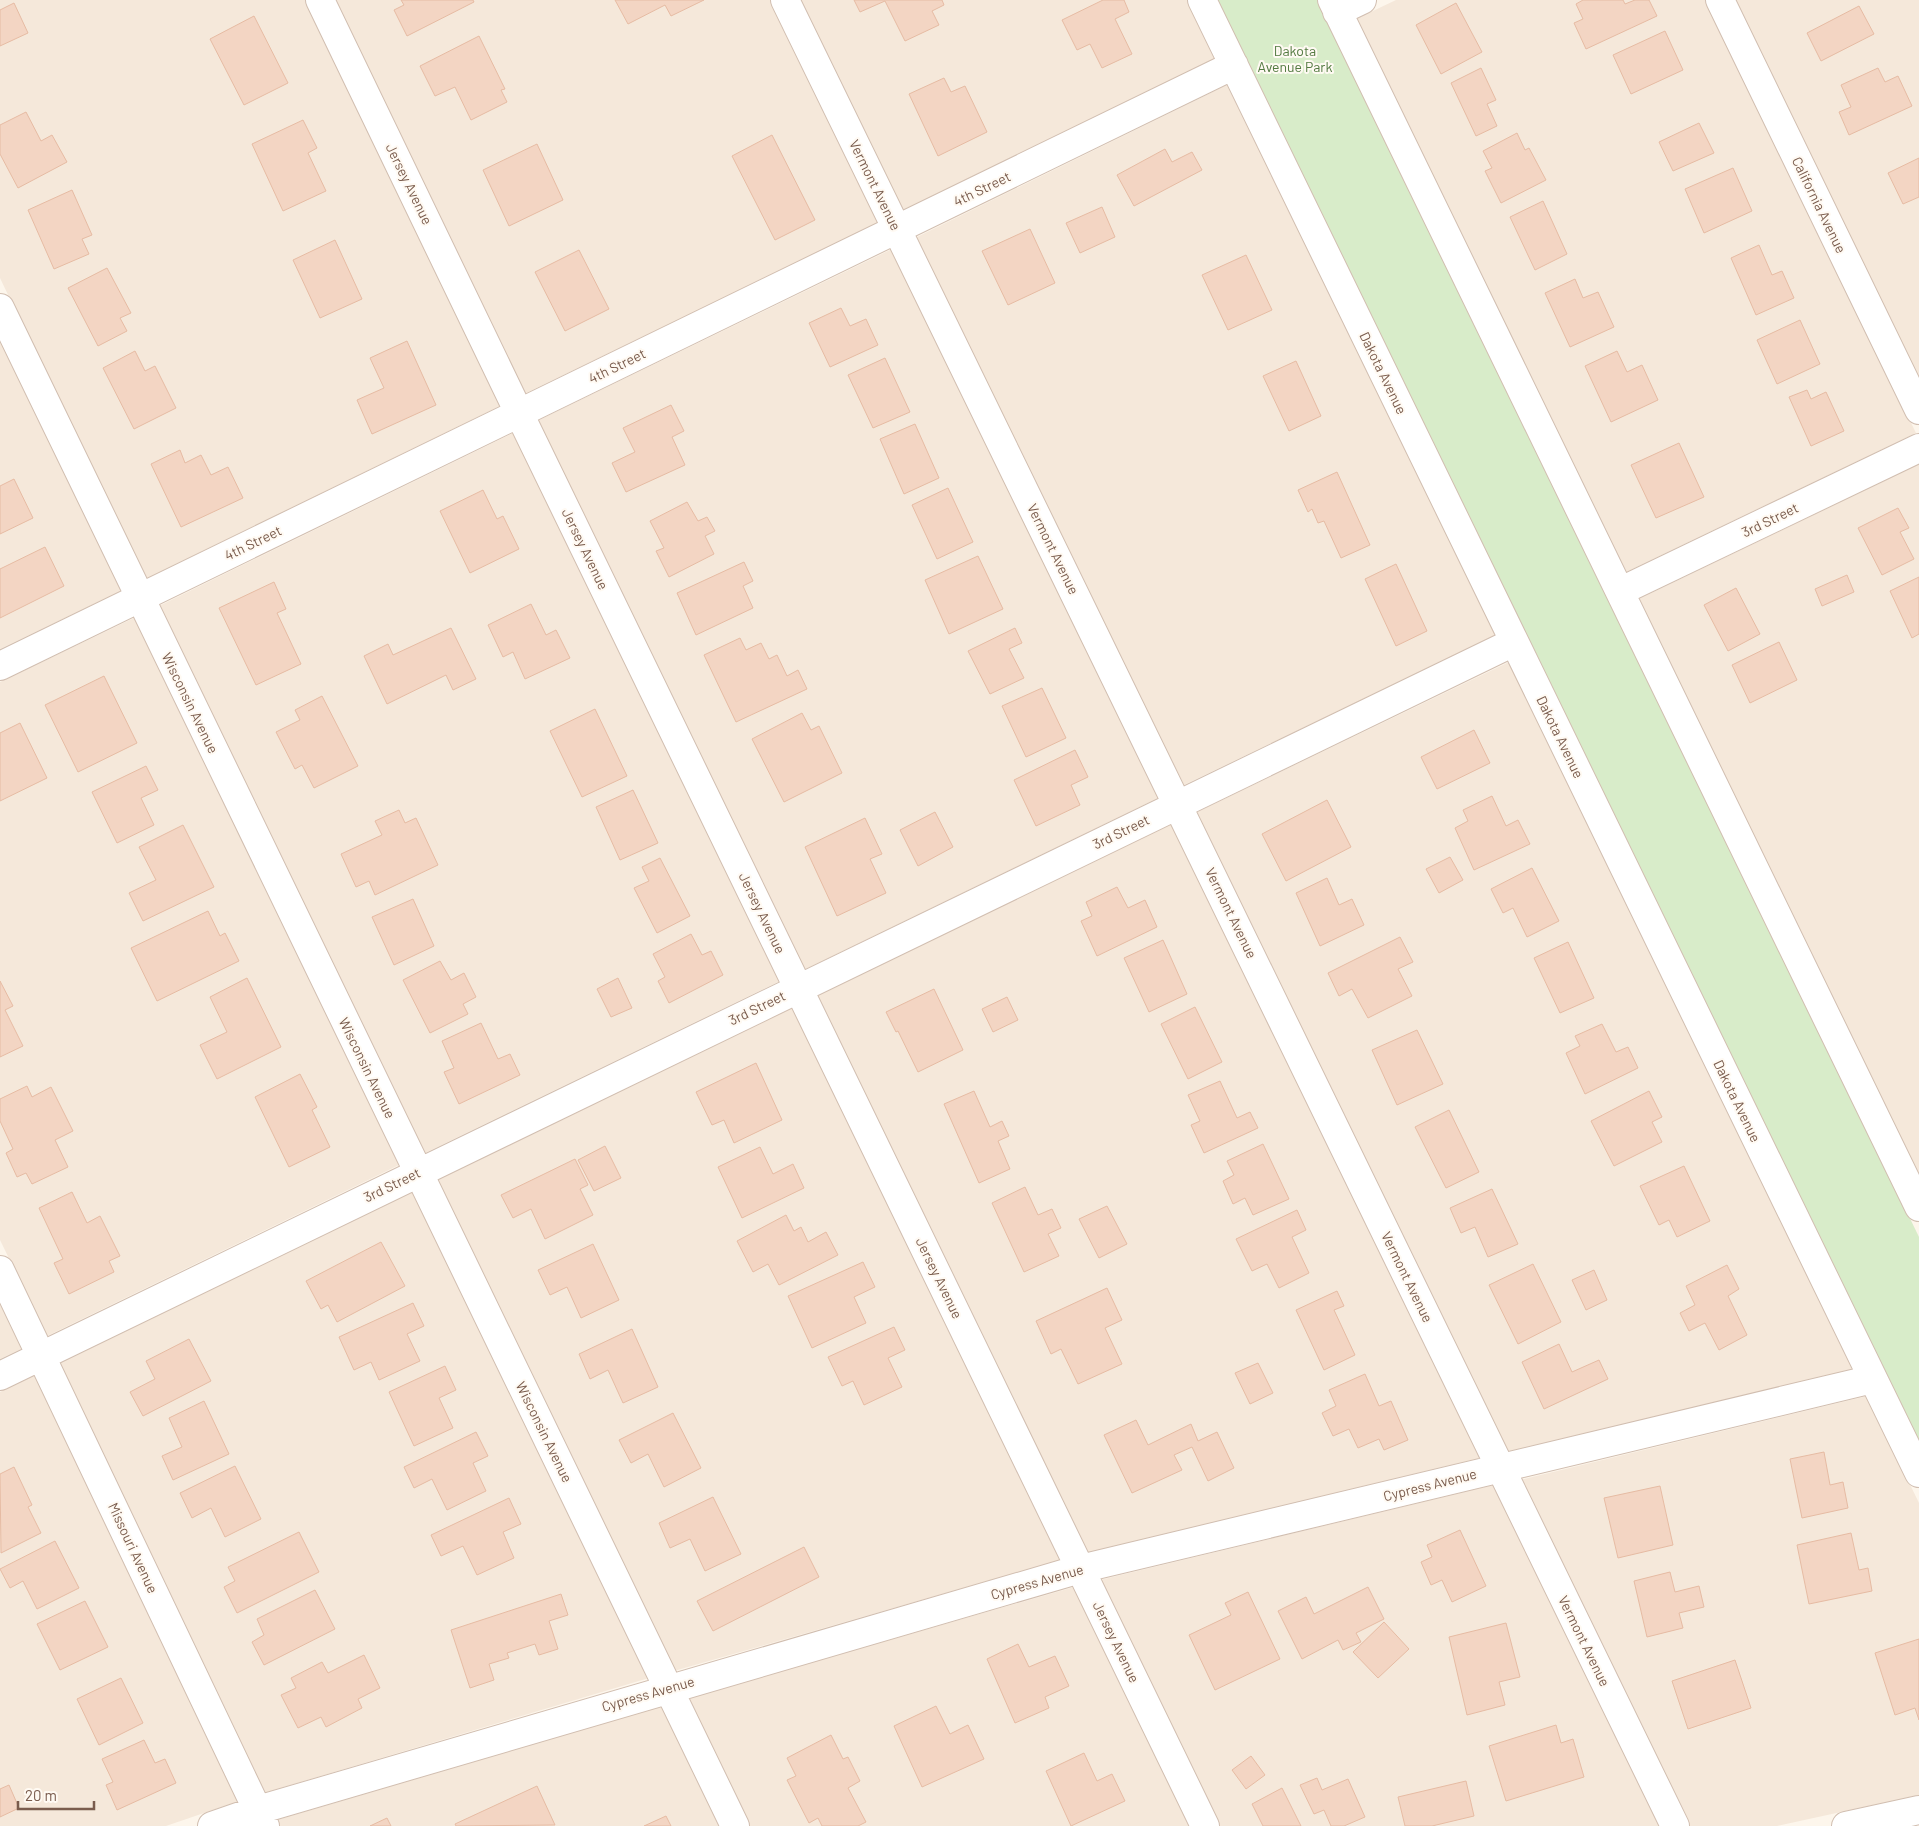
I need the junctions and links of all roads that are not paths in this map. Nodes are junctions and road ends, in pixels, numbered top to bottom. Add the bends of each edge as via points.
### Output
1 (320, 0) edge
2 (785, 0) edge
3 (1202, 0) edge
4 (1362, 0) edge
5 (1720, 0) edge
6 (1335, 6) edge
7 (1234, 65) junction
8 (897, 230) junction
9 (0, 308) edge
10 (1919, 410) edge
11 (519, 413) junction
12 (1919, 448) edge
13 (1621, 591) junction
14 (139, 599) junction
15 (1514, 642) junction
16 (0, 666) edge
17 (1178, 804) junction
18 (798, 988) junction
19 (418, 1173) junction
20 (1919, 1207) edge
21 (0, 1270) edge
22 (42, 1355) junction
23 (0, 1376) edge
24 (1873, 1379) junction
25 (1499, 1468) junction
26 (1919, 1473) edge
27 (1080, 1569) junction
28 (668, 1688) junction
29 (1919, 1810) edge
30 (262, 1818) edge
31 (212, 1826) edge
32 (735, 1826) edge
33 (1205, 1826) edge
34 (1674, 1826) edge
35 (1846, 1826) edge

1 - 11 street, Jersey Avenue
2 - 8 street, Vermont Avenue
3 - 7 street, Dakota Avenue
4 - 6 street
5 - 10 street, California Avenue
6 - 13 street
7 - 8 street, 4th Street
7 - 15 street, Dakota Avenue
8 - 11 street, 4th Street
8 - 17 street, Vermont Avenue
9 - 14 street, Wisconsin Avenue
11 - 14 street, 4th Street
11 - 18 street, Jersey Avenue
12 - 13 street, 3rd Street
13 - 20 street
14 - 16 street, 4th Street
14 - 19 street, Wisconsin Avenue
15 - 17 street, 3rd Street
15 - 24 street, Dakota Avenue
17 - 18 street, 3rd Street
17 - 25 street, Vermont Avenue
18 - 19 street, 3rd Street
18 - 27 street, Jersey Avenue
19 - 22 street, 3rd Street
19 - 28 street, Wisconsin Avenue
21 - 22 street, Missouri Avenue
22 - 23 street, 3rd Street
22 - 30 street, Missouri Avenue
24 - 25 street, Cypress Avenue
24 - 26 street, Dakota Avenue
25 - 27 street, Cypress Avenue
25 - 34 street, Vermont Avenue
27 - 28 street, Cypress Avenue
27 - 33 street, Jersey Avenue
28 - 30 street, Cypress Avenue
28 - 32 street, Wisconsin Avenue
29 - 35 street
30 - 31 street, Cypress Avenue

